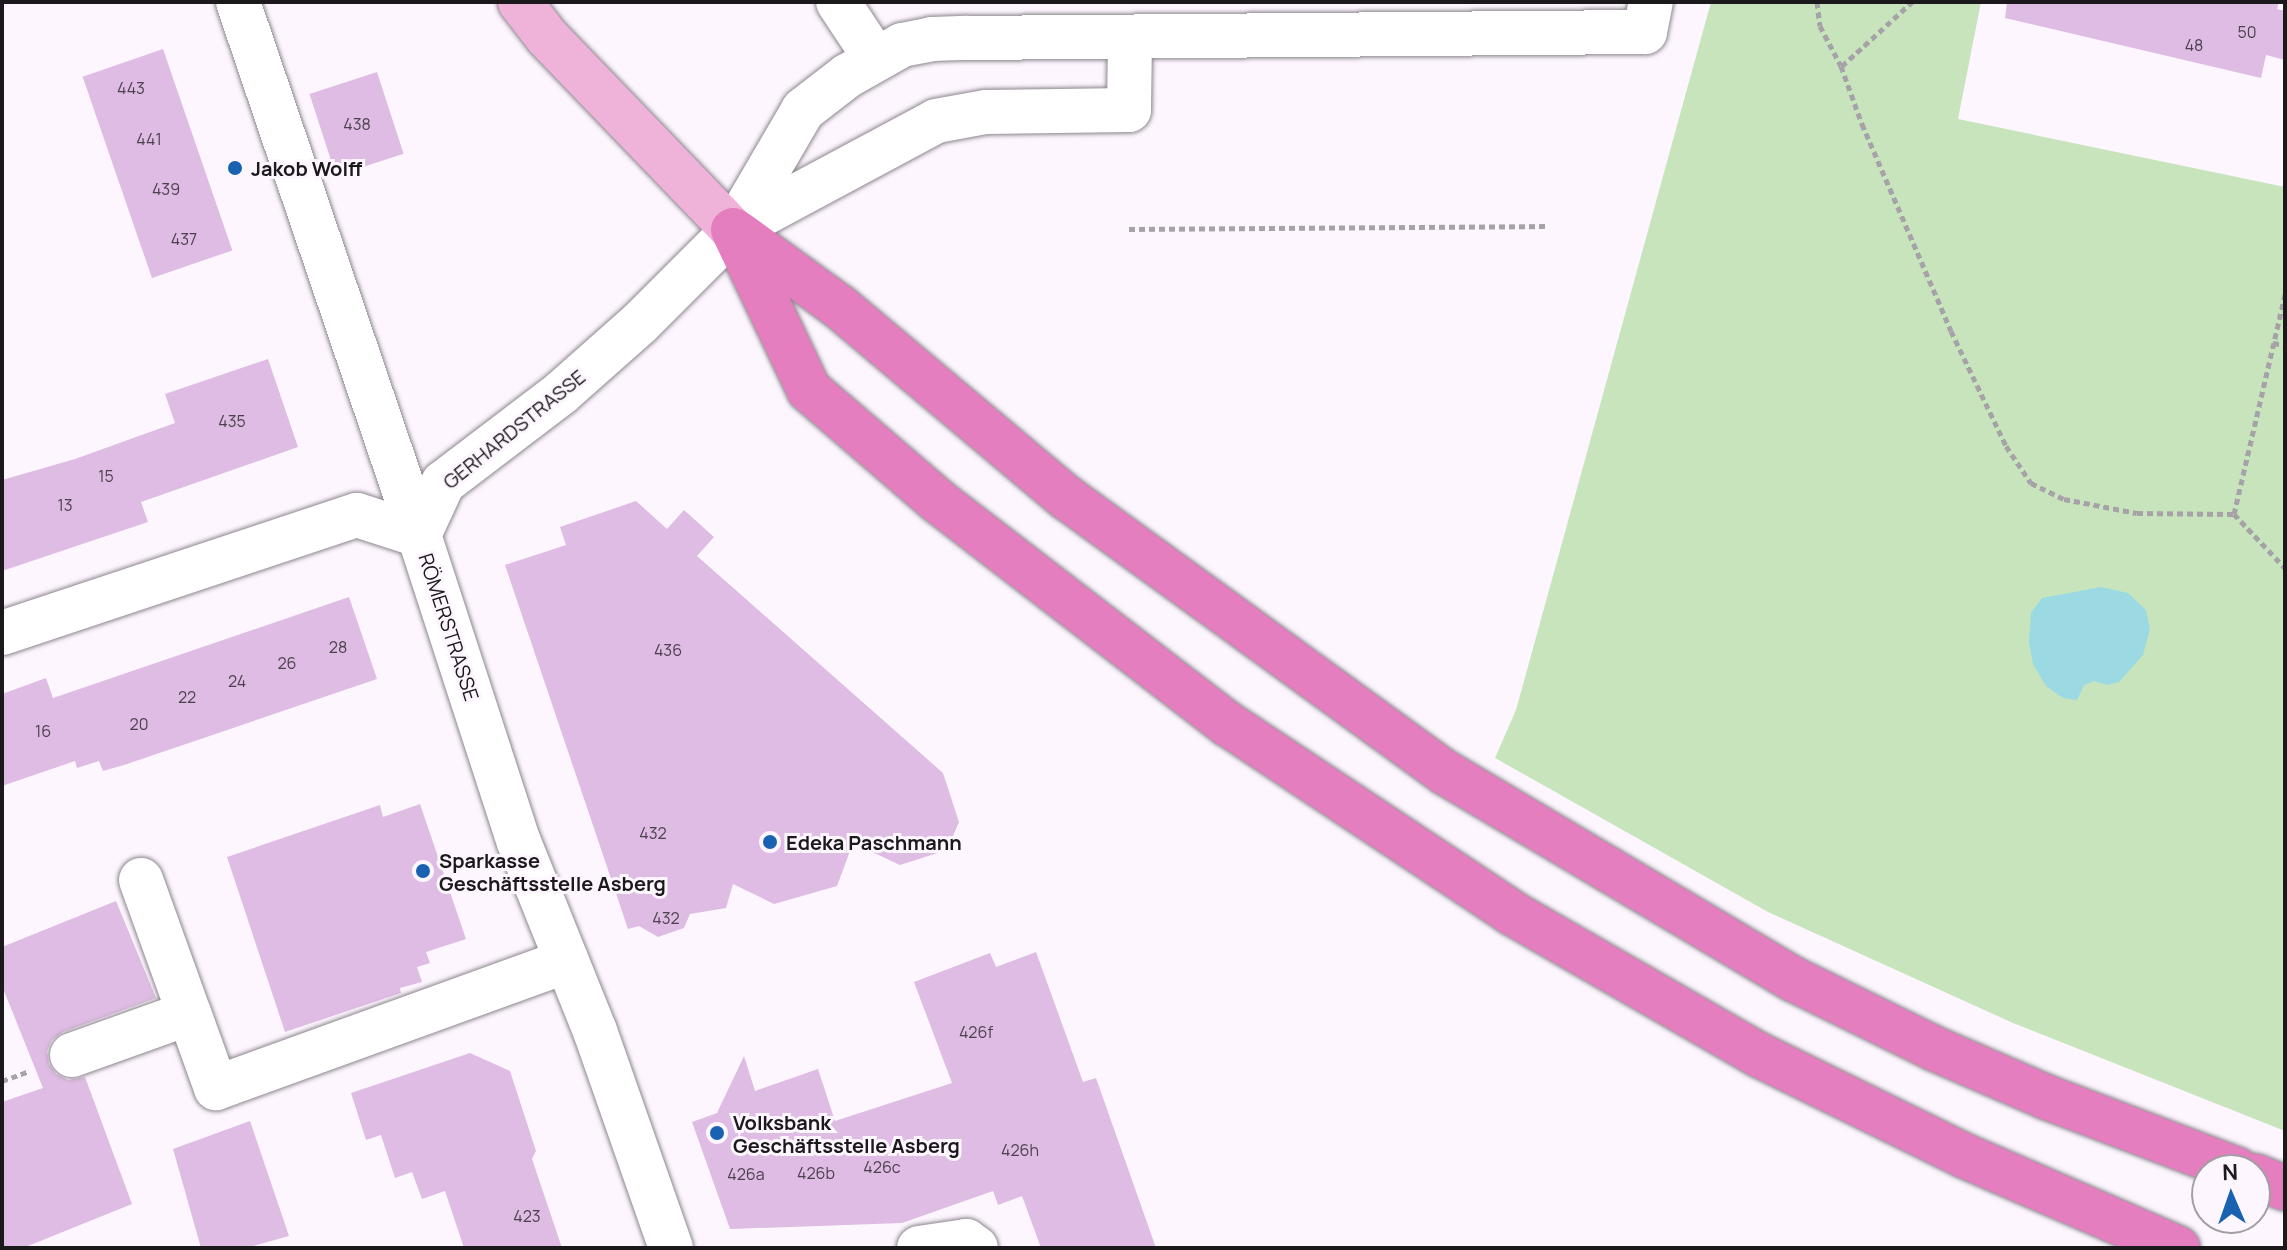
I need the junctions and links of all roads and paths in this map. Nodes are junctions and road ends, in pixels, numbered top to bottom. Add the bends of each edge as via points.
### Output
1 (238, 2) edge
2 (520, 2) edge
3 (838, 2) edge
4 (1651, 2) edge
5 (1817, 2) edge
6 (1912, 2) edge
7 (1409, 19) edge
8 (1130, 37) junction
9 (875, 58) junction
10 (1841, 66) junction
11 (1545, 226) dead end
12 (1129, 229) dead end
13 (733, 230) junction
14 (2285, 294) edge
15 (2273, 343) junction
16 (2285, 345) edge
17 (2234, 514) junction
18 (419, 535) junction
19 (2285, 568) edge
20 (2, 633) edge
21 (141, 880) dead end
22 (567, 961) junction
23 (189, 1013) junction
24 (72, 1055) dead end
25 (2196, 1154) edge
26 (671, 1248) edge
27 (919, 1248) edge
28 (976, 1248) edge
29 (2178, 1248) edge

1 - 18 street, RÖMERSTRASSE
2 - 13 main road via 547,37
3 - 9 street
4 - 7 street via 1645,32
5 - 10 path via 1820,26
6 - 10 path
7 - 8 street
8 - 9 street via 932,39
8 - 13 street via 1129,110 986,112 936,121
9 - 13 street via 803,110
10 - 17 path via 1963,359 2006,446 2031,483 2064,499 2137,513
11 - 12 path
13 - 18 street, GERHARDSTRASSE via 561,393 443,483
13 - 25 highway via 841,308 1067,498 1446,773 1753,956 1849,1006 2046,1097
13 - 29 highway via 809,390 938,501 1228,724 1512,913 1759,1055 1965,1156
14 - 15 path
15 - 16 path
15 - 17 path
17 - 19 path
18 - 20 street via 357,515
18 - 22 street, RÖMERSTRASSE via 519,842
21 - 23 street
22 - 23 street via 216,1088
22 - 26 street, RÖMERSTRASSE
23 - 24 street
27 - 28 street via 966,1241

